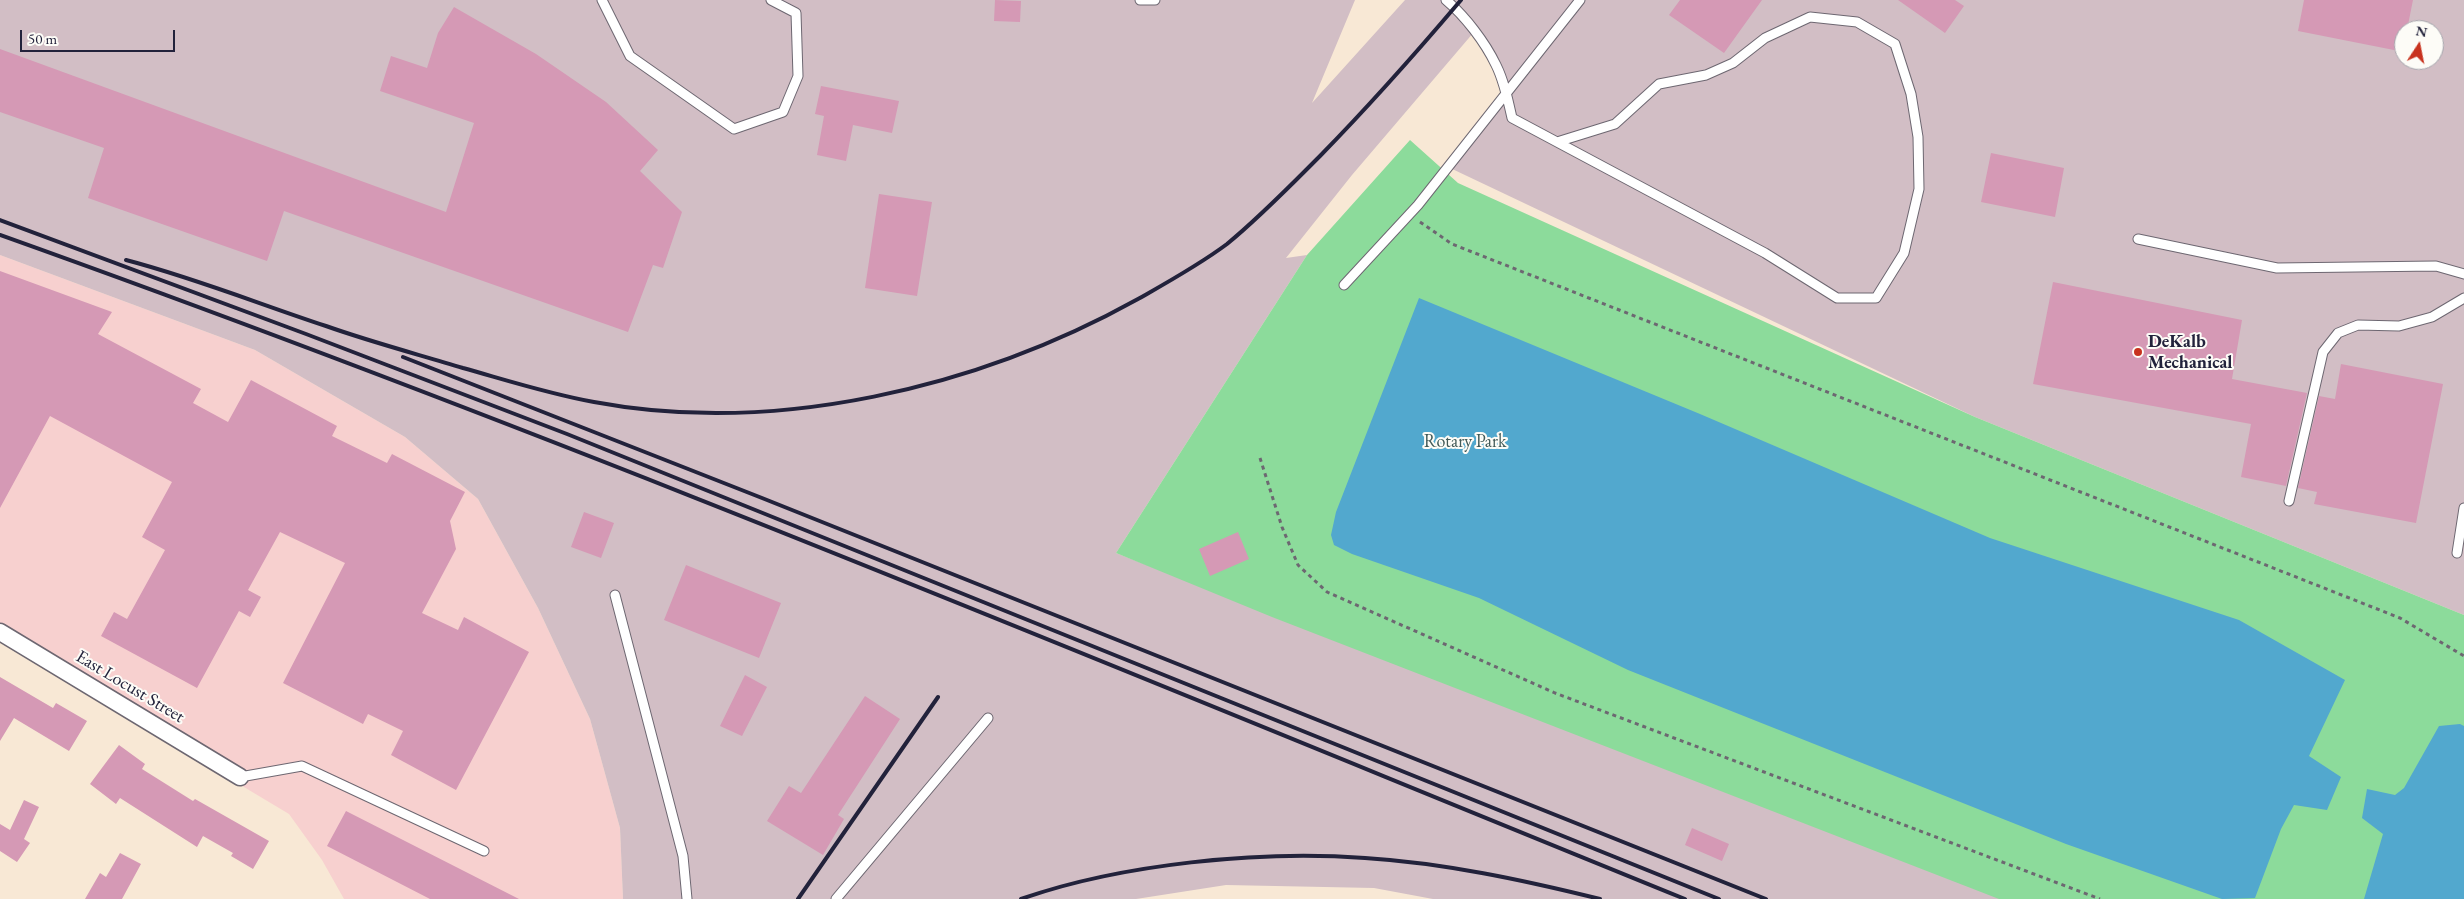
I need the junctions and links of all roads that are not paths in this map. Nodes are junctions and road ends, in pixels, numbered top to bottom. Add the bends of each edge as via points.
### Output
1 (602, 0) edge
2 (771, 0) edge
3 (1140, 0) edge
4 (1155, 0) edge
5 (1446, 0) edge
6 (1580, 0) edge
7 (1506, 93) junction
8 (1557, 142) junction
9 (2138, 239) dead end
10 (2464, 274) edge
11 (1344, 285) dead end
12 (2464, 298) edge
13 (2289, 502) dead end
14 (2464, 508) edge
15 (2457, 553) dead end
16 (615, 595) dead end
17 (0, 632) edge
18 (988, 718) dead end
19 (240, 777) joint
20 (484, 850) dead end
21 (687, 899) edge
22 (836, 899) edge

1 - 2 lane via 630,56 734,129 783,112 798,76 796,13
3 - 4 lane
5 - 7 lane via 1476,34 1496,64
6 - 7 lane
7 - 8 lane via 1512,118
7 - 11 lane via 1410,214
8 - 8 lane via 1615,124 1659,84 1706,75 1733,63 1765,38 1810,18 1857,22 1895,44 1911,94 1918,137 1920,188 1904,252 1876,298 1837,298 1765,253
9 - 10 lane via 2277,268 2436,266
12 - 13 lane via 2432,317 2399,326 2358,325 2338,333 2323,352
14 - 15 lane
16 - 21 lane via 683,856
17 - 19 street, East Locust Street
18 - 22 lane
19 - 20 lane via 302,766

